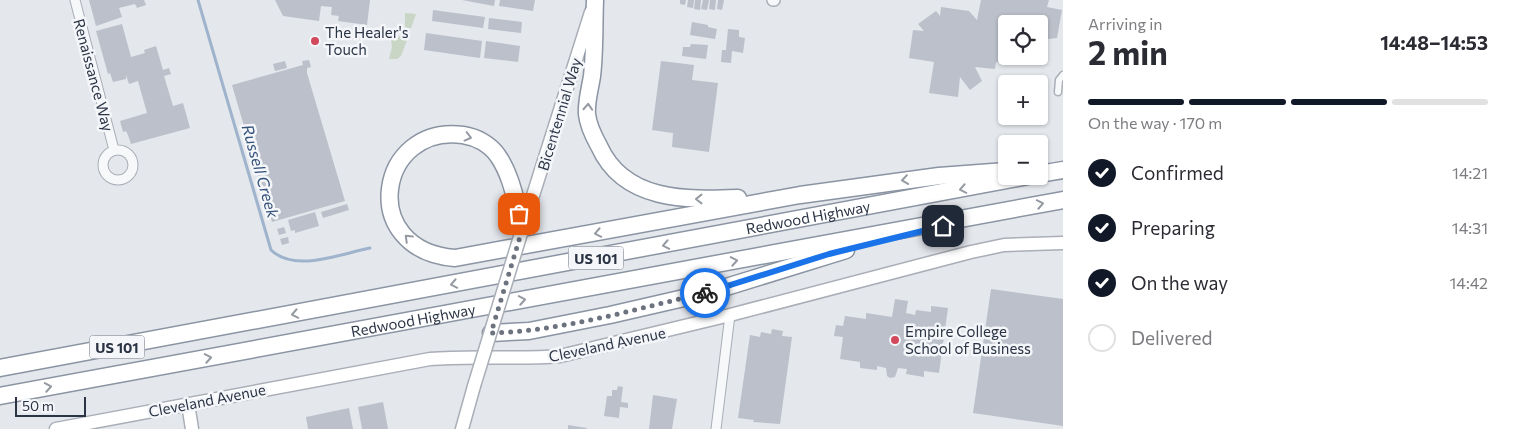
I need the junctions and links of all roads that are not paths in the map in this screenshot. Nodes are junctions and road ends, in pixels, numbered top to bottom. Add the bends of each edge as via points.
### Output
1 (75, 0) edge
2 (595, 0) edge
3 (1063, 75) edge
4 (1058, 92) dead end
5 (114, 150) dead end
6 (1063, 168) edge
7 (1048, 169) edge
8 (998, 172) edge
9 (1048, 172) edge
10 (998, 182) edge
11 (800, 195) junction
12 (1063, 200) edge
13 (1017, 209) junction
14 (523, 227) junction
15 (1063, 243) edge
16 (730, 315) junction
17 (491, 333) junction
18 (70, 356) junction
19 (0, 361) edge
20 (0, 368) edge
21 (0, 396) edge
22 (188, 404) junction
23 (56, 429) edge
24 (192, 429) edge
25 (462, 429) edge
26 (716, 429) edge

1 - 5 street, Renaissance Way
11 -> 2 highway via 682,199 646,191 620,174 601,151 587,115
2 - 14 main road, Bicentennial Way
3 - 4 street
6 - 7 highway
6 - 9 highway
8 -> 11 highway via 939,176
10 -> 18 highway, Redwood Highway / US 101
11 -> 14 highway via 455,258 440,257 423,251 398,228 388,199 396,168 416,146 430,138 444,133 472,136 497,154 506,168
13 -> 12 highway, Redwood Highway / US 101
13 - 17 highway via 846,250 710,292 530,331
21 -> 13 highway, Redwood Highway / US 101
14 - 17 main road, Bicentennial Way, bridge
15 - 16 main road, Cleveland Avenue via 1004,246 971,252
16 - 22 main road, Cleveland Avenue via 560,356 430,359
16 - 26 street
17 - 25 main road, Bicentennial Way, bridge
18 - 19 highway
18 - 20 highway, Redwood Highway / US 101
22 - 23 main road, Cleveland Avenue
22 - 24 main road

